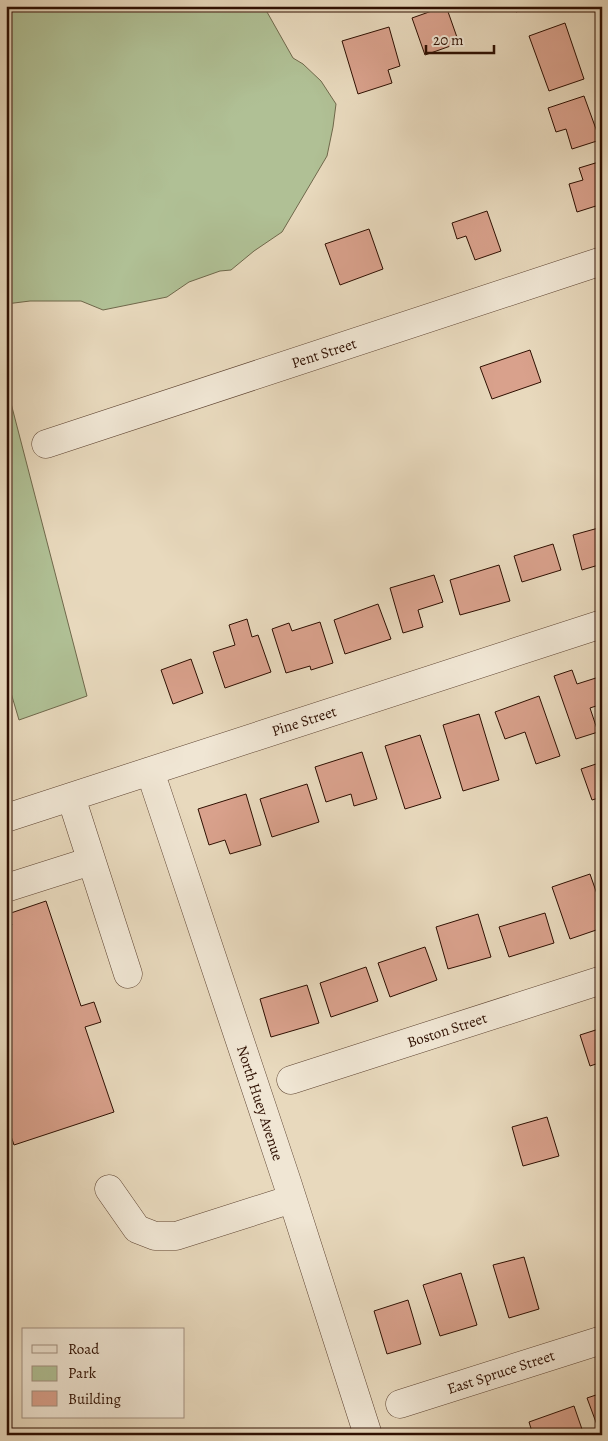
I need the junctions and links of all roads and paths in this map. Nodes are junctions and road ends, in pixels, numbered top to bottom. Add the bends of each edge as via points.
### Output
1 (602, 260) edge
2 (46, 444) dead end
3 (602, 624) edge
4 (150, 771) junction
5 (71, 797) junction
6 (6, 818) edge
7 (92, 860) junction
8 (6, 888) edge
9 (128, 974) dead end
10 (602, 980) edge
11 (292, 1080) dead end
12 (109, 1189) dead end
13 (292, 1199) junction
14 (602, 1340) edge
15 (400, 1404) dead end
16 (368, 1435) edge

1 - 2 street, Pent Street
3 - 4 street, Pine Street
4 - 5 street, Pine Street
4 - 13 street, North Huey Avenue
5 - 6 street, Pine Street
5 - 7 street
7 - 8 street
7 - 9 street
10 - 11 street, Boston Street
12 - 13 street via 138,1229 155,1236 176,1236
13 - 16 street, North Huey Avenue
14 - 15 street, East Spruce Street

